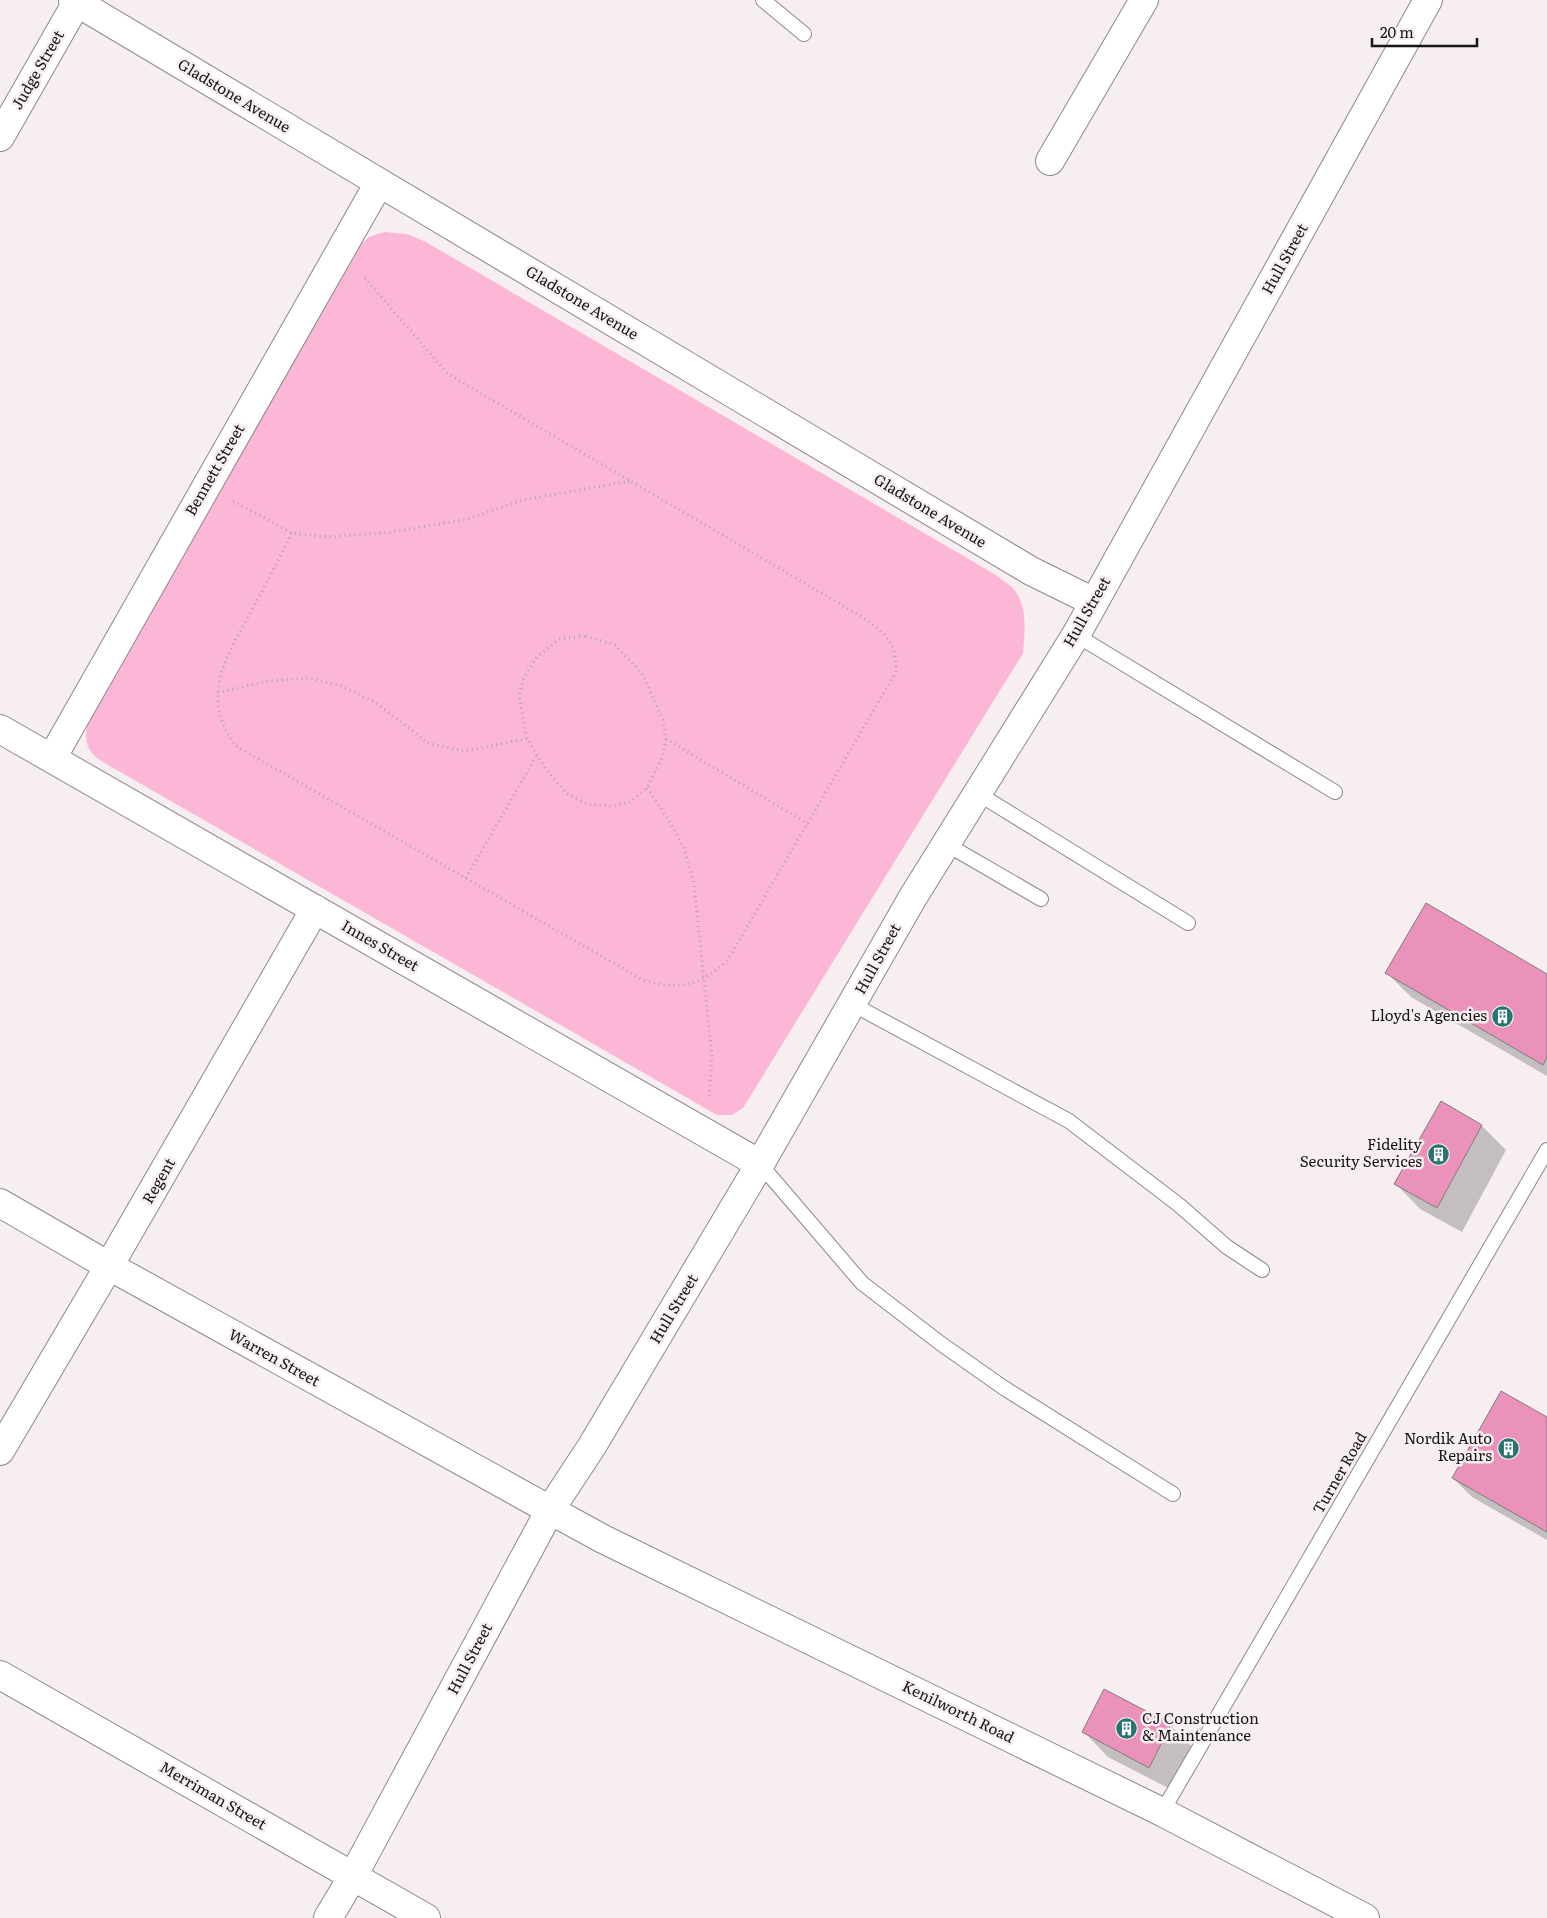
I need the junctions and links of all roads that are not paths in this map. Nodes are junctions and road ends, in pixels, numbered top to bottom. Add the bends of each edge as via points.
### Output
1 (763, 0) edge
2 (1144, 0) edge
3 (1428, 0) edge
4 (75, 1) edge
5 (804, 34) dead end
6 (0, 137) edge
7 (1050, 161) dead end
8 (379, 183) junction
9 (1094, 602) junction
10 (1076, 634) junction
11 (0, 728) edge
12 (52, 758) junction
13 (1335, 792) dead end
14 (977, 793) junction
15 (946, 844) junction
16 (1041, 899) dead end
17 (315, 909) junction
18 (1188, 923) dead end
19 (852, 1004) junction
20 (1547, 1150) edge
21 (760, 1164) junction
22 (0, 1203) edge
23 (109, 1266) junction
24 (1262, 1270) dead end
25 (0, 1451) edge
26 (1173, 1494) dead end
27 (550, 1510) junction
28 (0, 1676) edge
29 (1162, 1812) junction
30 (353, 1876) junction
31 (328, 1918) edge
32 (426, 1918) edge
33 (1365, 1918) edge

1 - 5 lane
2 - 7 street
3 - 9 street, Hull Street
4 - 6 street, Judge Street
4 - 8 street, Gladstone Avenue
8 - 9 street, Gladstone Avenue via 1031,571
8 - 12 street, Bennett Street
9 - 10 street, Hull Street
10 - 13 lane
10 - 14 street, Hull Street
11 - 12 street, Innes Street
12 - 17 street, Innes Street
14 - 15 street, Hull Street
14 - 18 lane
15 - 16 lane
15 - 19 street, Hull Street
17 - 21 street, Innes Street
17 - 23 street, Regent
19 - 21 street, Hull Street
19 - 24 lane via 1069,1121 1179,1205 1227,1247
20 - 29 lane, Turner Road
21 - 26 lane via 862,1283 1004,1388
21 - 27 street, Hull Street via 592,1446
22 - 23 street, Warren Street
23 - 25 street, Regent
23 - 27 street, Warren Street
27 - 29 street, Kenilworth Road
27 - 30 street, Hull Street
28 - 30 street, Merriman Street
29 - 33 street, Kenilworth Road
30 - 31 street, Hull Street
30 - 32 street, Merriman Street

